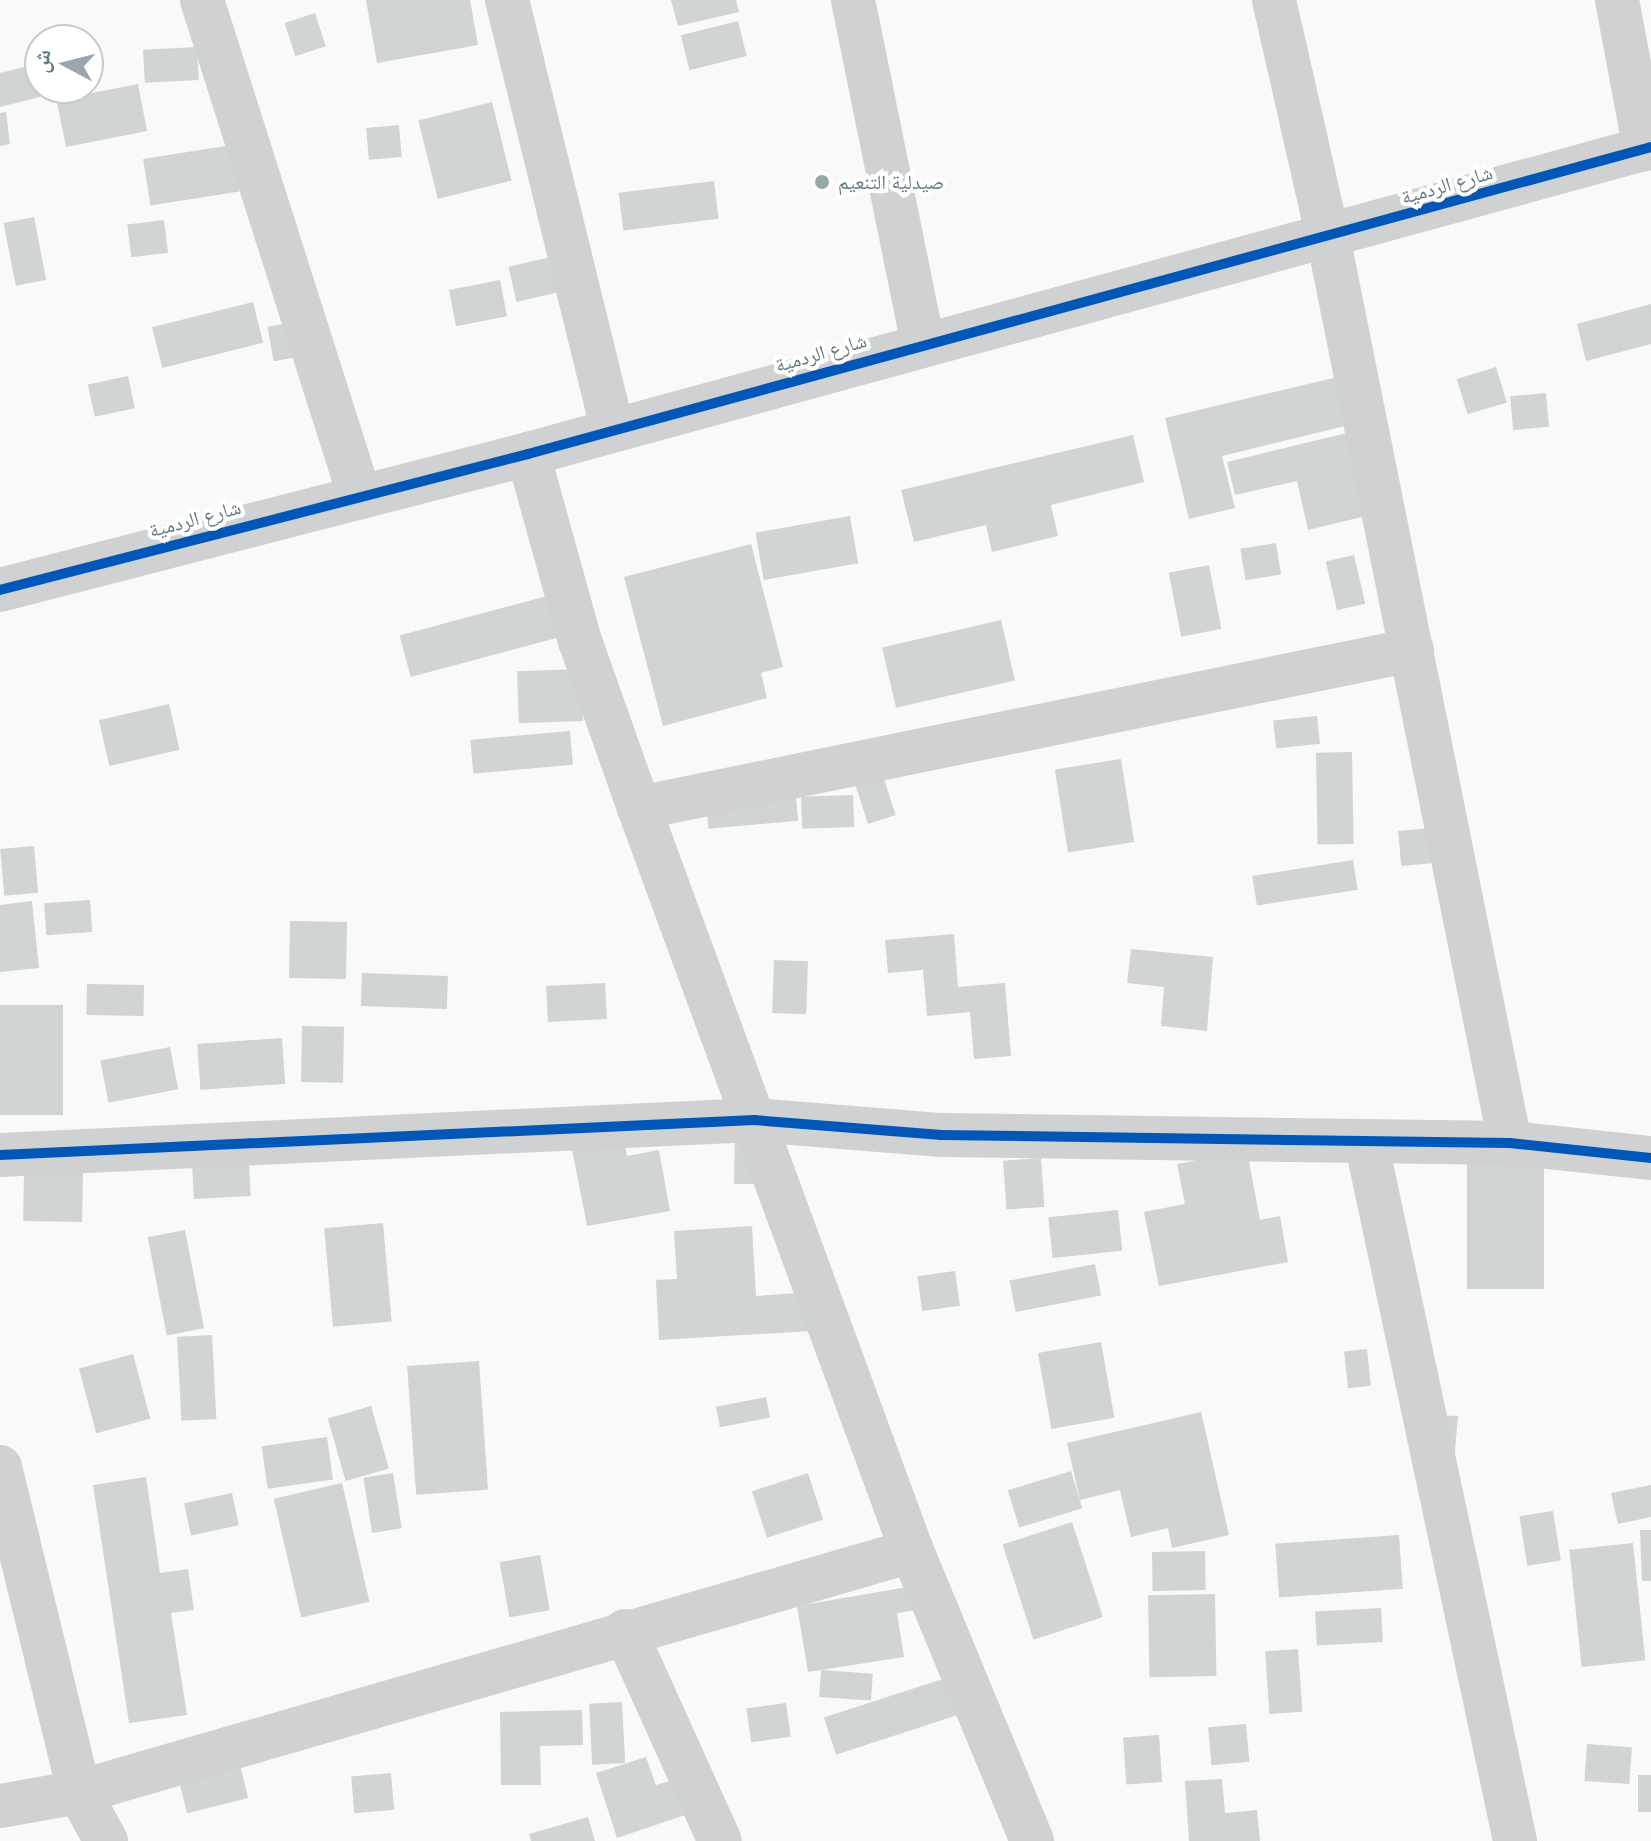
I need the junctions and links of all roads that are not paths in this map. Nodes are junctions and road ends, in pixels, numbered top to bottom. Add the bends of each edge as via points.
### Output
1 (202, 0) edge
2 (507, 0) edge
3 (853, 0) edge
4 (1274, 0) edge
5 (1617, 0) edge
6 (1648, 148) edge
7 (1328, 237) junction
8 (923, 343) junction
9 (613, 430) junction
10 (528, 454) junction
11 (359, 494) junction
12 (0, 590) edge
13 (1412, 650) junction
14 (639, 808) junction
15 (754, 1120) junction
16 (1366, 1141) junction
17 (1510, 1143) junction
18 (0, 1155) edge
19 (1651, 1158) edge
20 (0, 1467) edge
21 (912, 1551) junction
22 (625, 1631) junction
23 (79, 1792) junction
24 (0, 1806) edge
25 (106, 1841) edge
26 (720, 1841) edge
27 (1032, 1841) edge
28 (1515, 1841) edge

1 - 11 street
2 - 9 street
3 - 8 street
4 - 7 street
5 - 6 street
6 - 7 street, شارع الردمية
7 - 8 street, شارع الردمية
7 - 13 street
8 - 9 street, شارع الردمية
9 - 10 street, شارع الردمية
10 - 11 street, شارع الردمية
10 - 14 street via 580,641
11 - 12 street, شارع الردمية
13 - 14 street
13 - 17 street
14 - 15 street
15 - 16 street via 941,1135
15 - 18 street
15 - 21 street
16 - 17 street
16 - 28 street
17 - 19 street
20 - 23 street
21 - 22 street
21 - 27 street
22 - 23 street
22 - 26 street
23 - 24 street
23 - 25 street

